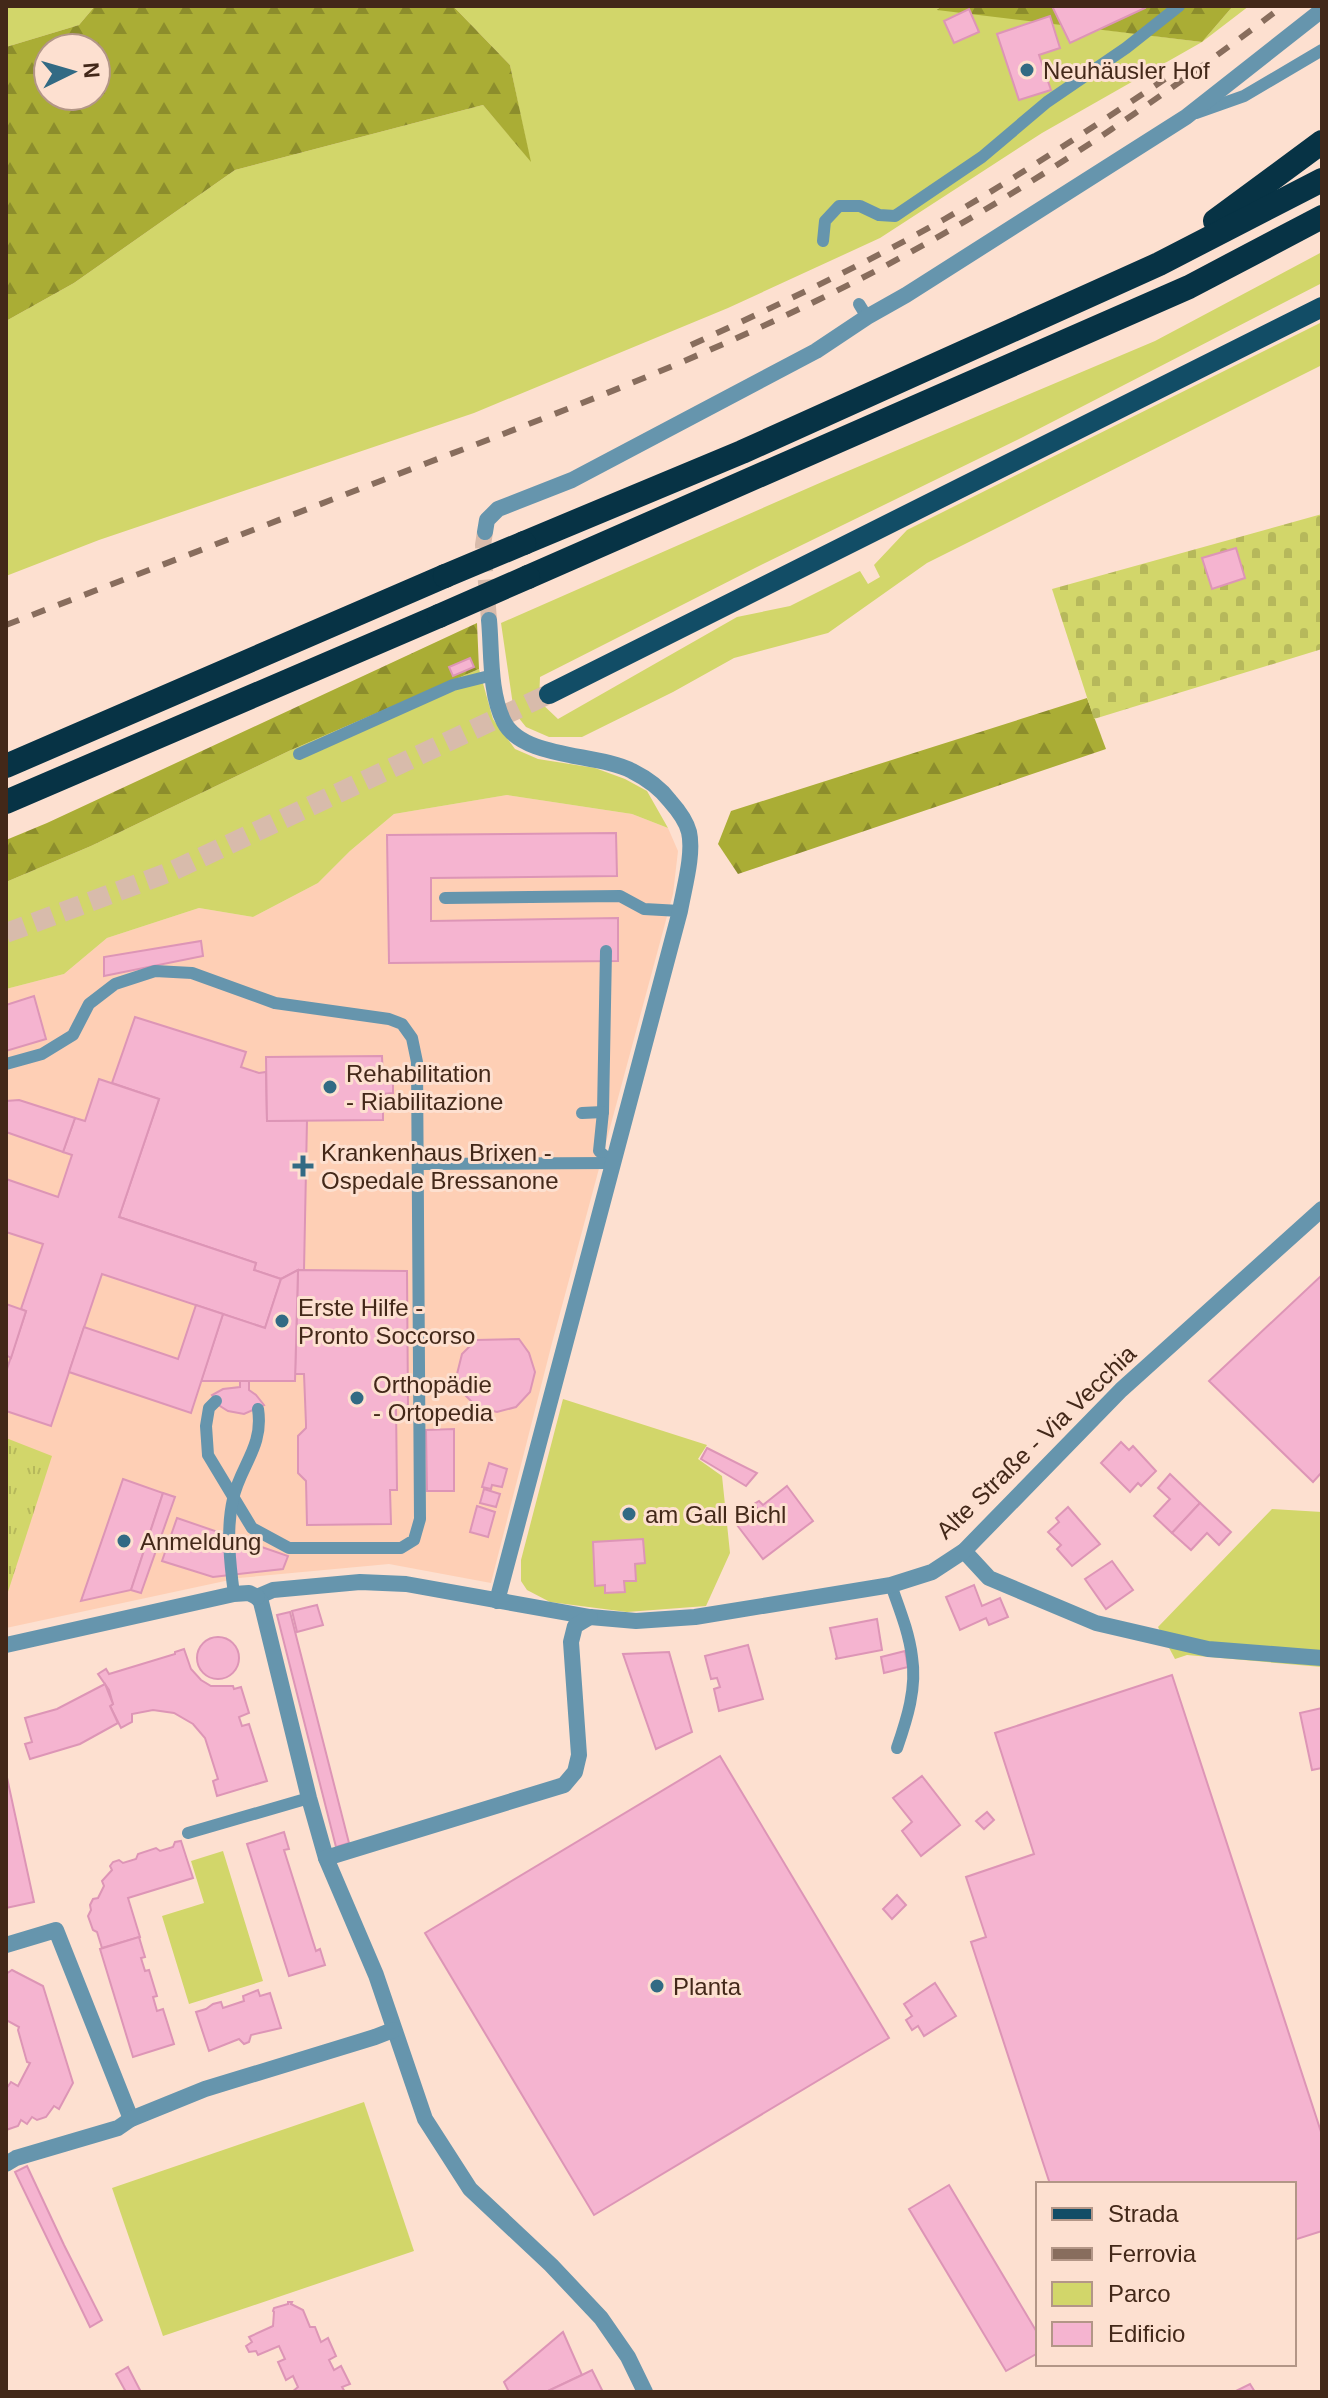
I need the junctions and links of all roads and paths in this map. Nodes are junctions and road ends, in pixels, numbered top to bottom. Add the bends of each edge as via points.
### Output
1 (1179, 6) edge
2 (1322, 10) edge
3 (1322, 50) edge
4 (1186, 117) junction
5 (1322, 142) edge
6 (1322, 180) edge
7 (1322, 217) edge
8 (823, 241) dead end
9 (1159, 264) junction
10 (1322, 307) edge
11 (485, 532) tunnel mouth
12 (489, 620) tunnel mouth
13 (493, 675) junction
14 (549, 694) tunnel mouth
15 (299, 754) dead end
16 (6, 766) edge
17 (6, 802) edge
18 (445, 898) dead end
19 (680, 911) junction
20 (606, 951) dead end
21 (6, 1064) edge
22 (603, 1112) junction
23 (582, 1113) dead end
24 (613, 1163) junction
25 (419, 1164) junction
26 (1322, 1209) edge
27 (216, 1401) dead end
28 (258, 1409) dead end
29 (233, 1498) junction
30 (964, 1551) junction
31 (891, 1585) junction
32 (234, 1594) junction
33 (257, 1597) junction
34 (497, 1601) junction
35 (590, 1617) junction
36 (6, 1645) edge
37 (1322, 1658) edge
38 (897, 1748) dead end
39 (309, 1798) junction
40 (188, 1833) dead end
41 (326, 1858) junction
42 (6, 1945) edge
43 (393, 2030) junction
44 (131, 2119) junction
45 (6, 2164) edge
46 (645, 2392) edge

1 - 8 lane via 1047,102 982,157 895,216 839,206 825,221
2 - 4 street
3 - 4 lane via 1244,96
4 - 11 street via 919,286 863,310 816,351 572,480 498,509 487,520
5 - 9 highway
6 - 9 highway
7 - 17 highway, bridge via 1189,287
9 - 16 highway, bridge via 742,452
10 - 14 main road
12 - 13 street
13 - 15 lane via 453,685
13 - 19 street via 505,724 519,738 631,770 663,791 689,833
18 - 19 lane via 620,896 644,909
19 - 24 street
20 - 22 lane
21 - 25 lane via 42,1054 73,1035 89,1004 115,984 155,971 192,973 275,1003 389,1019 402,1024 412,1038 417,1062
22 - 23 lane
22 - 24 lane via 599,1151
24 - 25 lane via 472,1170
24 - 34 street
25 - 29 lane via 420,1519 414,1540 401,1548 289,1548 252,1528
26 - 30 street, Alte Straße - Via Vecchia via 1121,1390
27 - 29 lane via 206,1426 208,1455
28 - 29 lane via 258,1440
29 - 32 lane
30 - 31 street, Alte Straße - Via Vecchia via 932,1572
30 - 37 street via 989,1578 1096,1623 1208,1649
31 - 35 street, Alte Straße - Via Vecchia via 695,1617
31 - 38 lane via 906,1630 913,1677
32 - 33 street
32 - 36 street
33 - 34 street, Alte Straße - Via Vecchia via 273,1590 360,1582 406,1584
33 - 39 street
34 - 35 street, Alte Straße - Via Vecchia
35 - 41 street via 575,1626 571,1642 579,1755 575,1772 564,1785
39 - 40 lane
39 - 41 street
41 - 43 street via 376,1975
42 - 44 street via 56,1930
43 - 44 street via 205,2089
43 - 46 street via 425,2119 470,2189 601,2318
44 - 45 street via 118,2128

